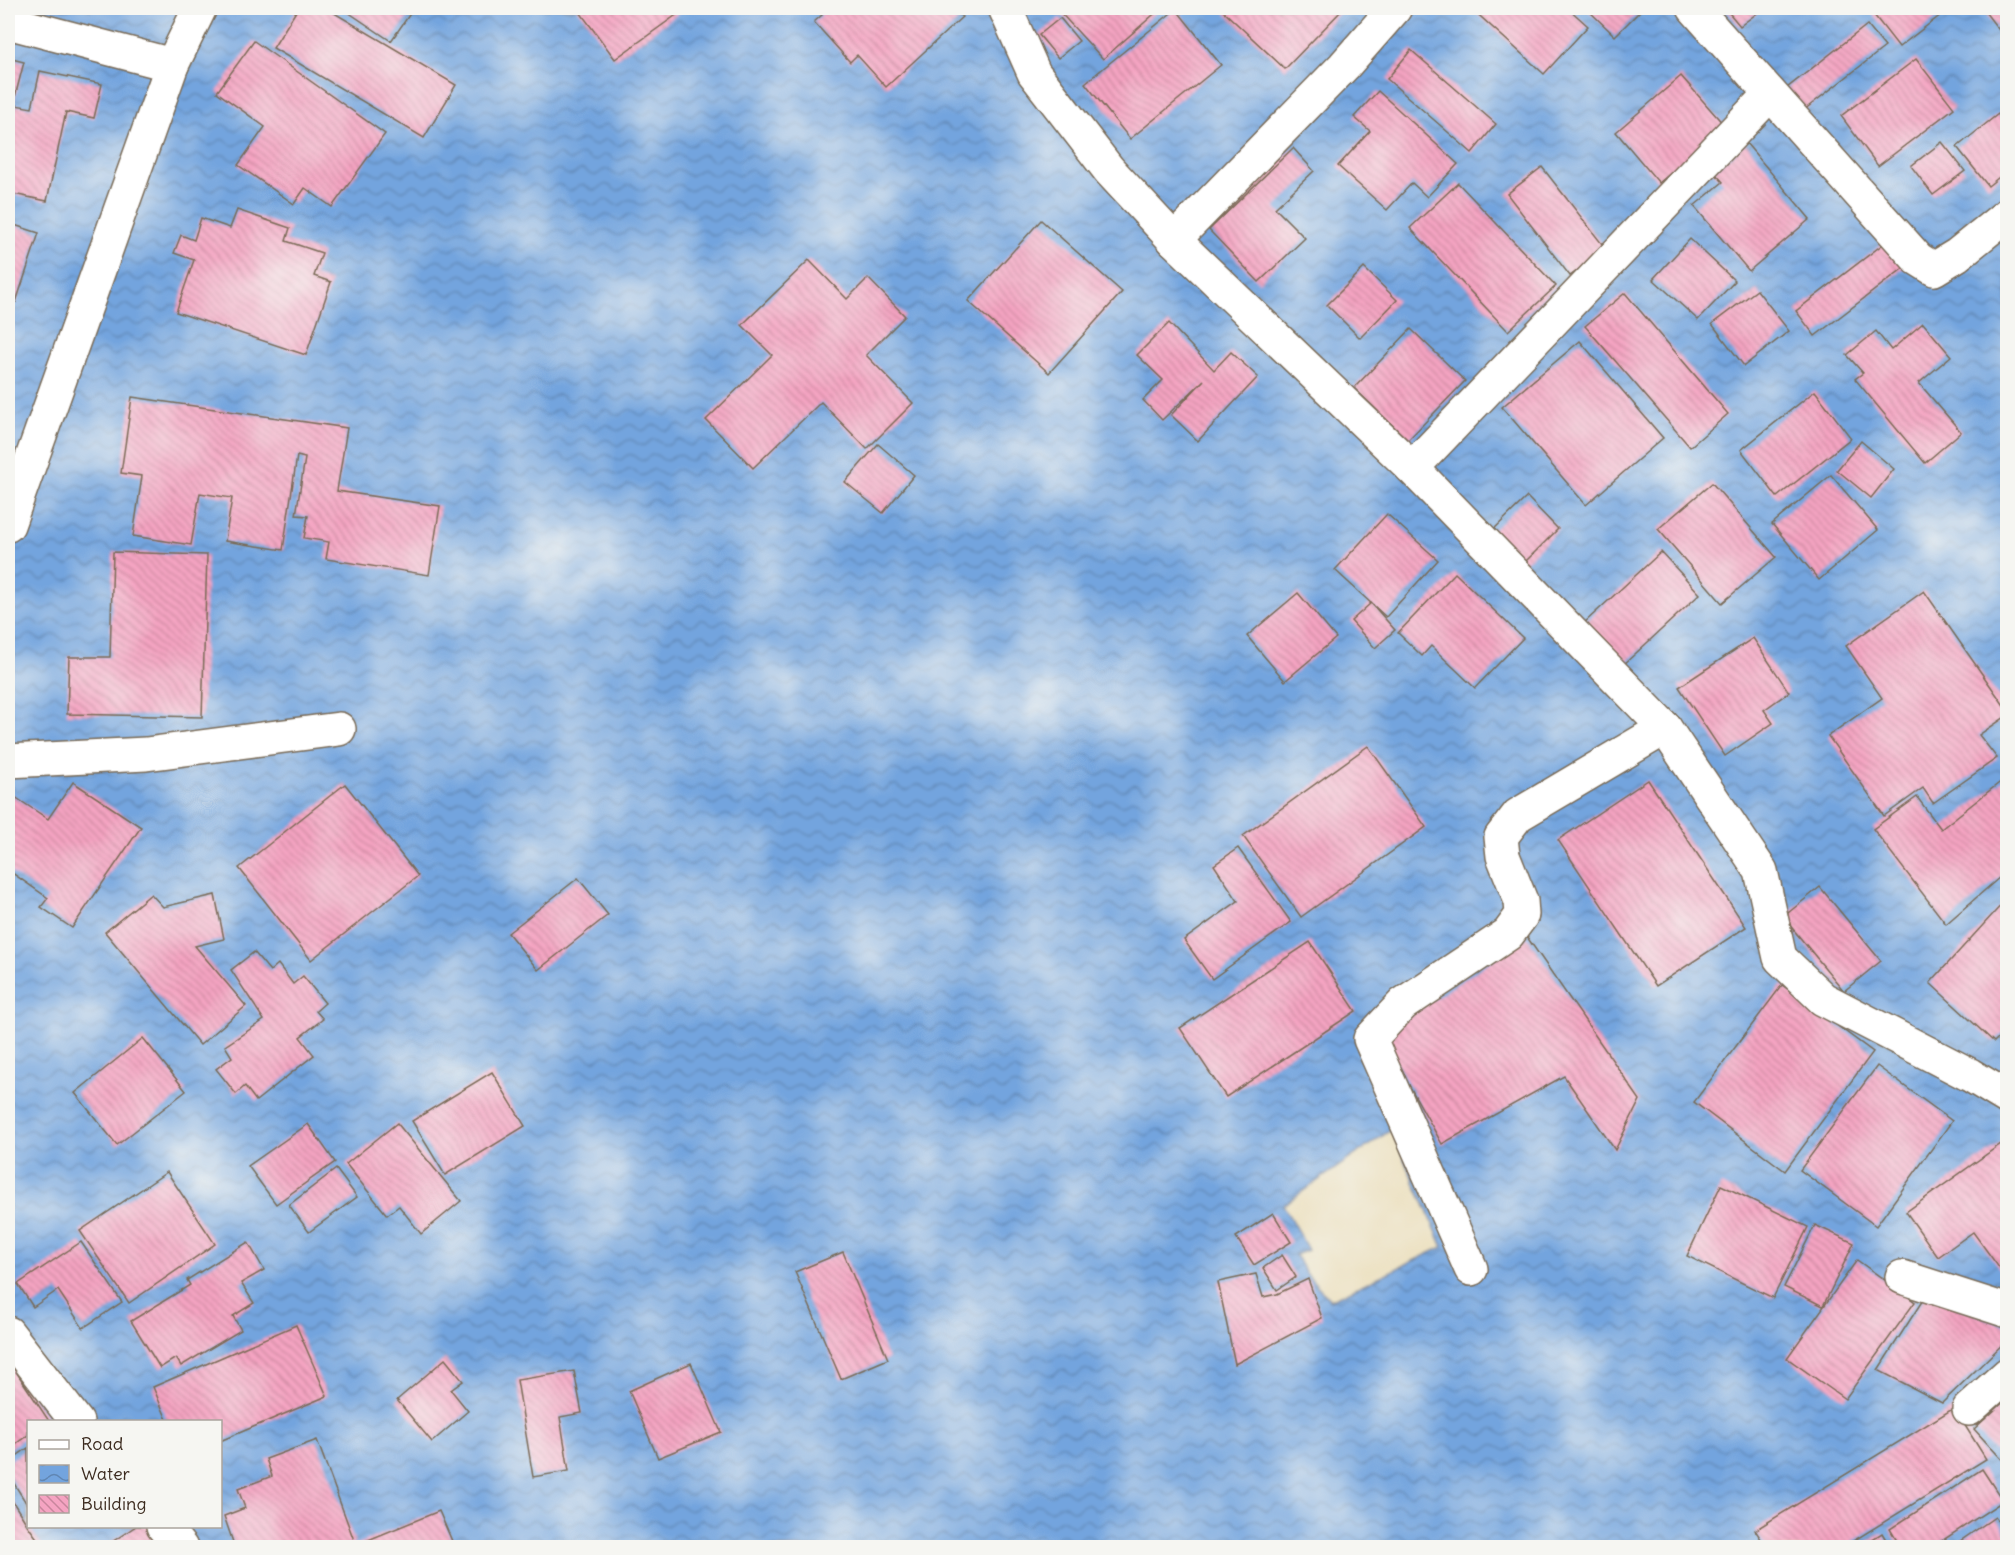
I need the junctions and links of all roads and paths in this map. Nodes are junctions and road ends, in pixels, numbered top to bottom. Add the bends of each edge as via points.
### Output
1 (200, 8) edge
2 (1005, 8) edge
3 (1395, 8) edge
4 (1694, 8) edge
5 (8, 22) edge
6 (172, 65) junction
7 (1770, 94) junction
8 (2007, 214) edge
9 (1174, 240) junction
10 (1412, 468) junction
11 (8, 525) edge
12 (1665, 728) junction
13 (339, 729) dead end
14 (8, 761) edge
15 (2007, 1098) edge
16 (1471, 1269) dead end
17 (1902, 1277) dead end
18 (2007, 1311) edge
19 (8, 1333) edge
20 (2007, 1374) edge
21 (1969, 1409) dead end
22 (75, 1420) edge
23 (164, 1528) edge
24 (181, 1548) edge

1 - 6 street
2 - 9 street via 1034,73 1109,170
3 - 9 street via 1344,66
4 - 7 street
5 - 6 street
6 - 11 street
7 - 8 street via 1918,259 1934,269
7 - 10 street
9 - 10 street
10 - 12 street
12 - 15 street via 1761,871 1780,958 1823,999
12 - 16 street via 1518,815 1500,837 1522,915 1508,934 1403,1004 1370,1039
13 - 14 street via 146,754
17 - 18 street
19 - 22 street
20 - 21 street
23 - 24 street

